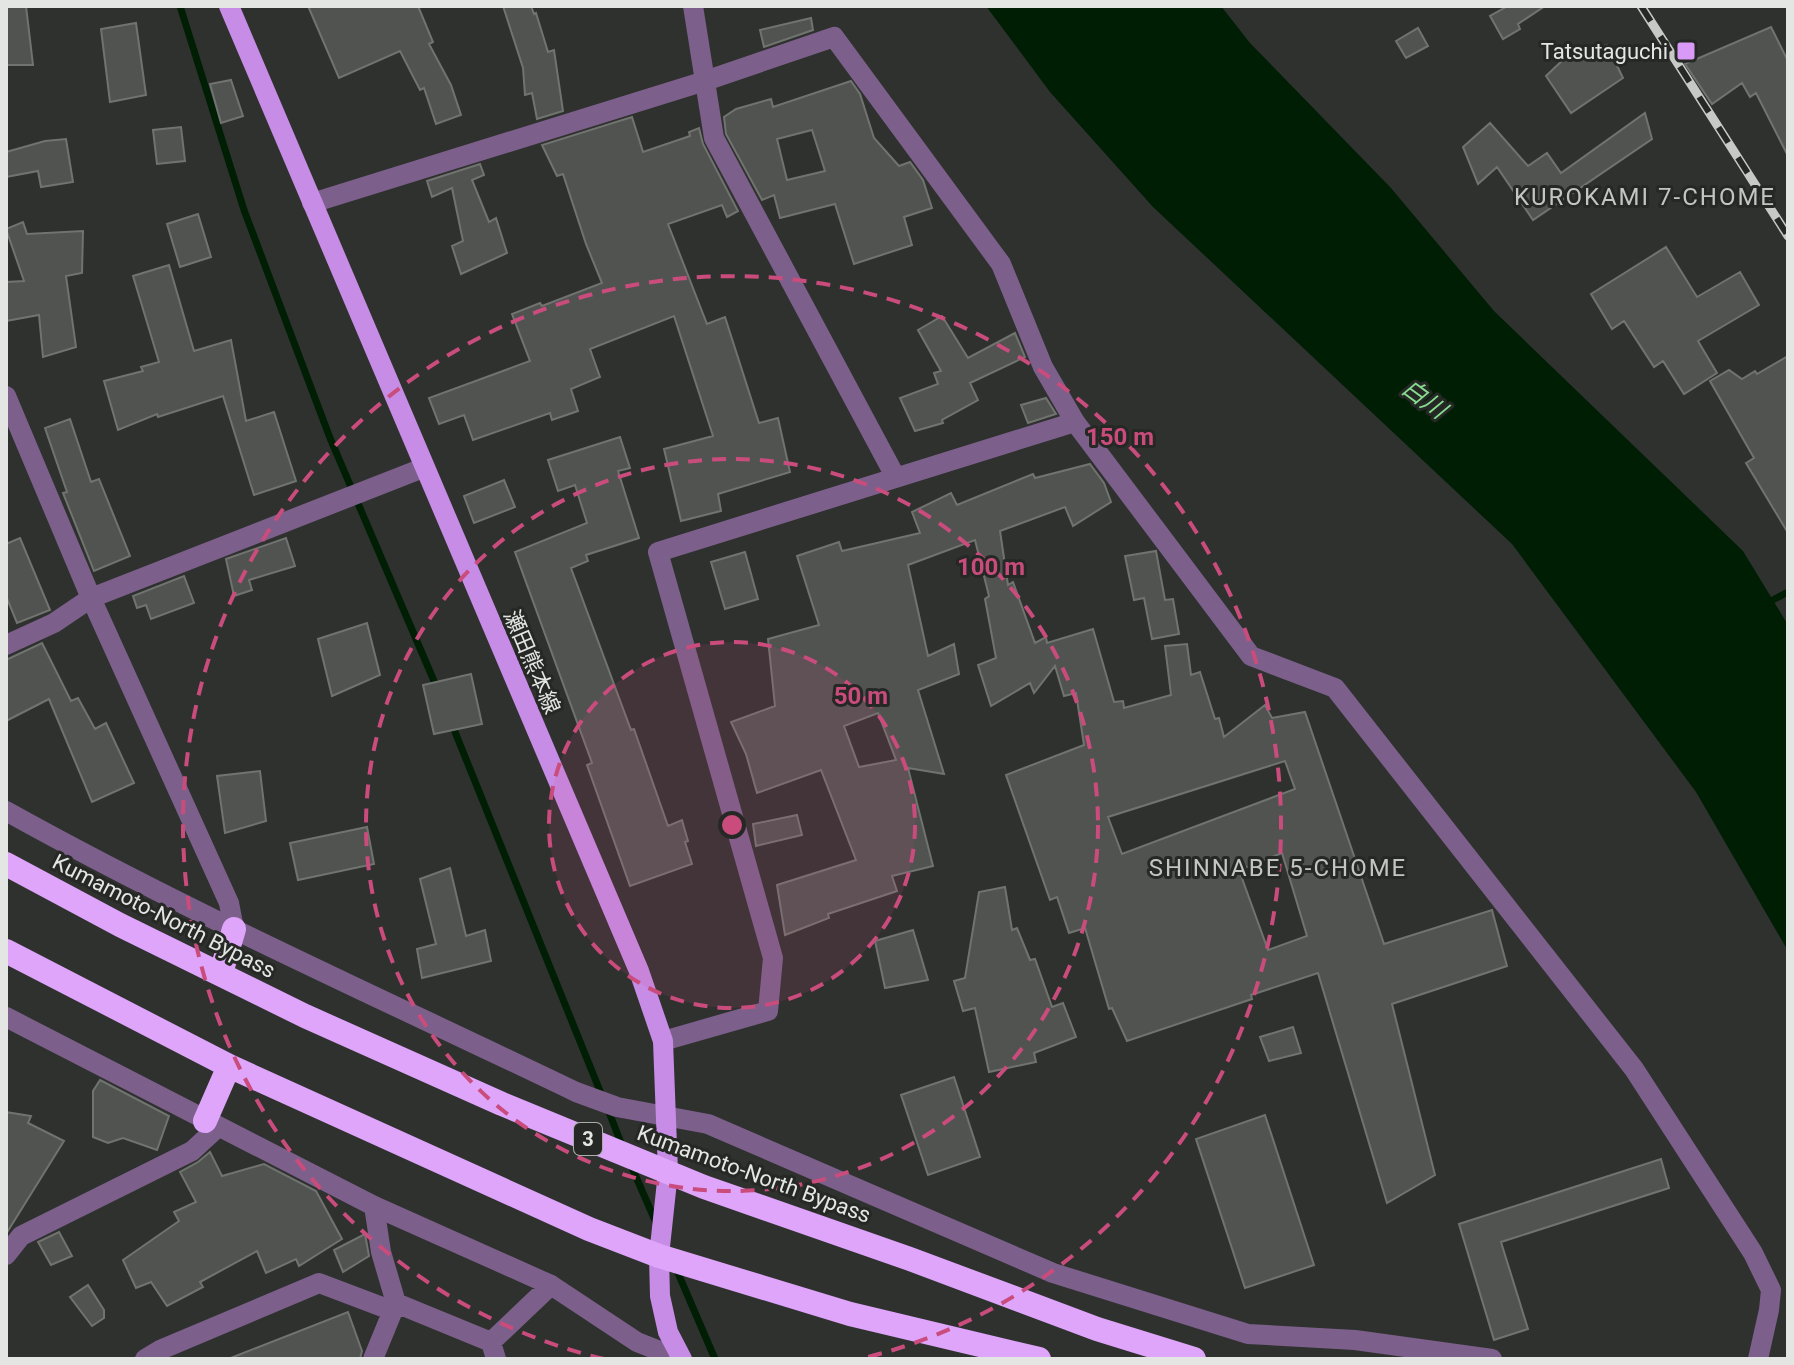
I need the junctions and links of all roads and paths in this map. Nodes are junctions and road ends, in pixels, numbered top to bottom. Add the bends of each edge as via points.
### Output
1 (229, 6) edge
2 (693, 6) edge
3 (705, 81) junction
4 (312, 203) junction
5 (6, 396) edge
6 (1075, 422) junction
7 (423, 468) junction
8 (895, 476) junction
9 (91, 598) junction
10 (6, 645) edge
11 (6, 811) edge
12 (6, 864) edge
13 (234, 929) junction
14 (6, 951) edge
15 (221, 973) junction
16 (6, 1017) edge
17 (663, 1041) junction
18 (229, 1066) junction
19 (667, 1118) junction
20 (211, 1124) junction
21 (668, 1172) junction
22 (374, 1206) junction
23 (6, 1255) edge
24 (659, 1256) junction
25 (551, 1285) junction
26 (395, 1307) junction
27 (493, 1350) edge
28 (145, 1359) edge
29 (373, 1359) edge
30 (681, 1359) edge
31 (1039, 1359) edge
32 (1194, 1359) edge
33 (1492, 1359) edge
34 (1758, 1359) edge

1 - 4 main road, 瀬田熊本線
2 - 3 street
3 - 4 street
3 - 6 street via 834,37 1001,264 1043,367
3 - 8 street via 714,138
4 - 7 main road, 瀬田熊本線
5 - 9 street
6 - 8 street
6 - 34 street via 1251,656 1335,688 1634,1069 1753,1253 1771,1290
7 - 9 street
7 - 17 main road, 瀬田熊本線 via 639,971
8 - 17 street via 658,552 773,958 768,1011
9 - 10 street
9 - 13 street via 229,903
11 - 13 street
12 - 15 highway, Kumamoto-North Bypass / 3
13 - 15 highway
13 - 19 street via 576,1092
14 - 18 highway
15 - 21 highway, Kumamoto-North Bypass / 3 via 333,1029
16 - 20 street
17 - 19 main road, 瀬田熊本線
18 - 20 highway
18 - 24 highway
19 - 21 main road, 瀬田熊本線
19 - 33 street via 708,1124 1053,1273 1248,1334 1355,1340
20 - 22 street
20 - 23 street via 192,1151 21,1236
21 - 24 main road, 瀬田熊本線
21 - 32 highway, Kumamoto-North Bypass / 3 via 1097,1329
22 - 25 street
22 - 26 street
24 - 30 main road, 瀬田熊本線 via 660,1296
24 - 31 highway via 850,1314
25 - 27 street
25 - 30 street via 637,1342
26 - 27 street
26 - 28 street via 319,1283
26 - 29 street

